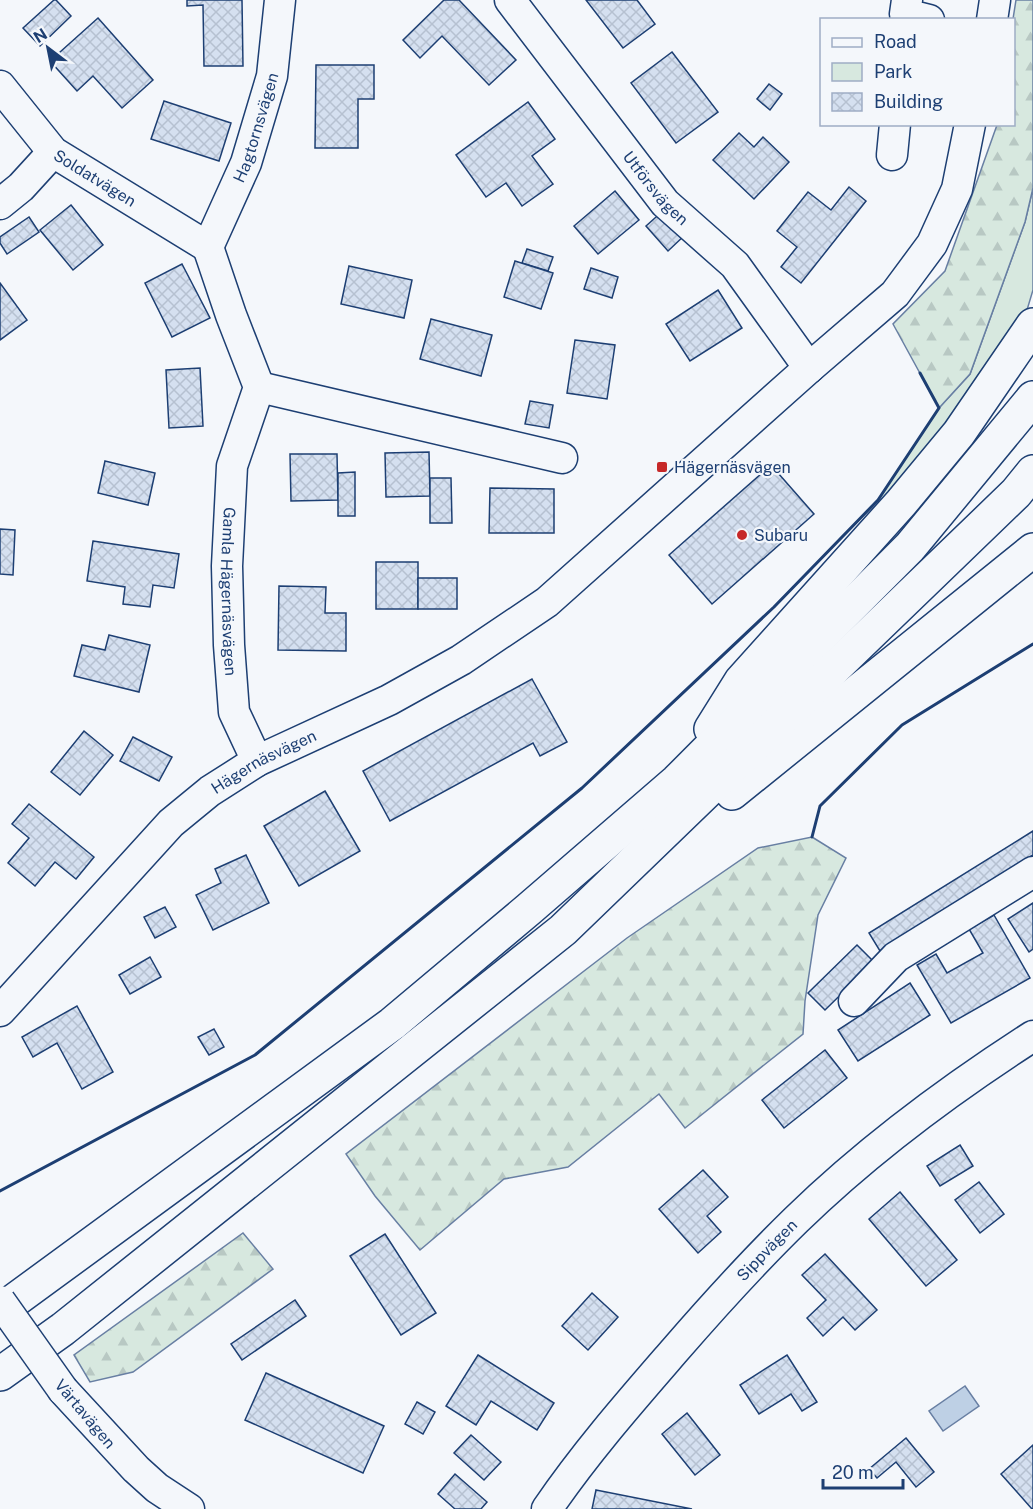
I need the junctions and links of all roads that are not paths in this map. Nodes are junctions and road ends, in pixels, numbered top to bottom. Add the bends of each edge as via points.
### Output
1 (280, 0) edge
2 (510, 0) edge
3 (995, 0) edge
4 (992, 18) edge
5 (0, 86) edge
6 (895, 126) edge
7 (970, 126) edge
8 (53, 152) junction
9 (892, 155) dead end
10 (0, 204) edge
11 (208, 247) junction
12 (1033, 325) edge
13 (808, 368) junction
14 (259, 387) junction
15 (1033, 398) edge
16 (562, 458) dead end
17 (1033, 472) edge
18 (1033, 550) edge
19 (257, 761) junction
20 (677, 781) junction
21 (1033, 872) edge
22 (563, 930) junction
23 (854, 1001) dead end
24 (1, 1009) edge
25 (1033, 1036) edge
26 (0, 1301) edge
27 (0, 1311) edge
28 (0, 1374) edge
29 (189, 1509) edge
30 (547, 1509) edge

1 - 11 street, Hagtornsvägen via 269,87 246,163
2 - 13 street, Utförsvägen via 665,203 735,265
3 - 4 street
5 - 8 street, Soldatvägen
6 - 9 street
7 - 13 street, Hägernäsvägen via 957,189 932,244 895,294
8 - 10 street via 21,188
8 - 11 street, Soldatvägen
11 - 14 street
12 - 20 highway via 959,433 901,504 741,681
13 - 19 street, Hägernäsvägen via 547,602 461,660 400,694
14 - 16 street
14 - 19 street, Gamla Hägernäsvägen via 232,466 227,566 234,712
15 - 20 highway via 910,547
17 - 22 highway via 1016,493
18 - 22 highway
19 - 24 street, Hägernäsvägen via 210,791 171,823
20 - 27 highway via 392,1024
21 - 23 street via 896,957
22 - 28 highway via 63,1329
25 - 30 street, Sippvägen via 915,1117 797,1219 618,1414
26 - 29 street, Värtavägen, bridge via 63,1390 136,1469

